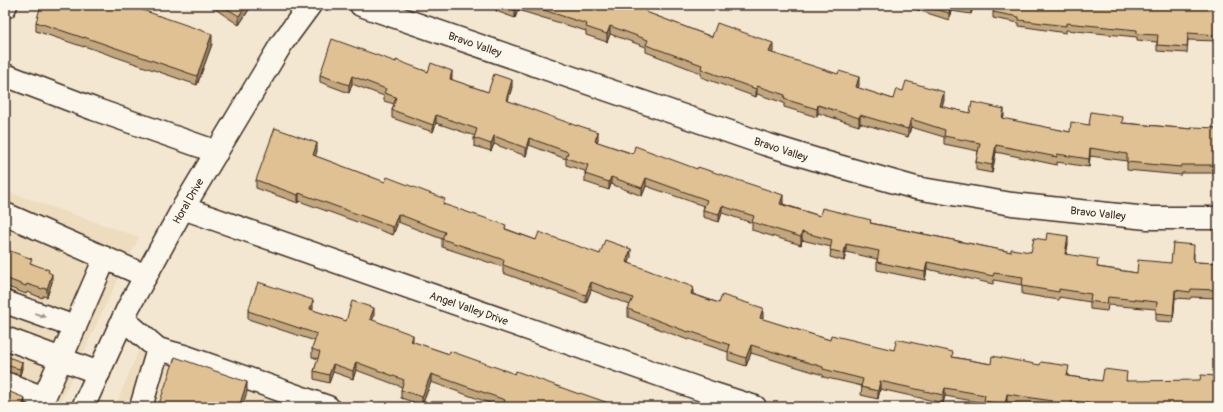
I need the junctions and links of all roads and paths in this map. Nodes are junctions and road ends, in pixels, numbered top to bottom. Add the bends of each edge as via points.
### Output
1 (310, 5) edge
2 (361, 5) edge
3 (5, 75) edge
4 (217, 152) junction
5 (183, 208) junction
6 (5, 214) edge
7 (1218, 218) edge
8 (105, 258) junction
9 (146, 276) junction
10 (5, 302) edge
11 (123, 319) junction
12 (75, 328) junction
13 (5, 338) edge
14 (158, 349) junction
15 (62, 359) junction
16 (99, 373) junction
17 (5, 383) edge
18 (42, 403) edge
19 (83, 407) edge
20 (141, 407) edge
21 (328, 407) edge
22 (755, 407) edge

1 - 4 street, Horal Drive via 282,43
2 - 7 street, Bravo Valley via 765,144 916,188 1019,205 1147,218
3 - 4 street
4 - 5 street, Horal Drive
5 - 9 street, Horal Drive
5 - 22 street, Angel Valley Drive
6 - 8 street
8 - 9 street
8 - 12 street
9 - 11 street, Horal Drive
10 -> 12 street
11 - 14 street
11 - 16 street, Horal Drive
12 - 15 street
13 - 15 street
14 - 20 street
14 - 21 street
15 - 16 street
15 - 18 street
16 - 19 street, Horal Drive
17 - 18 street

